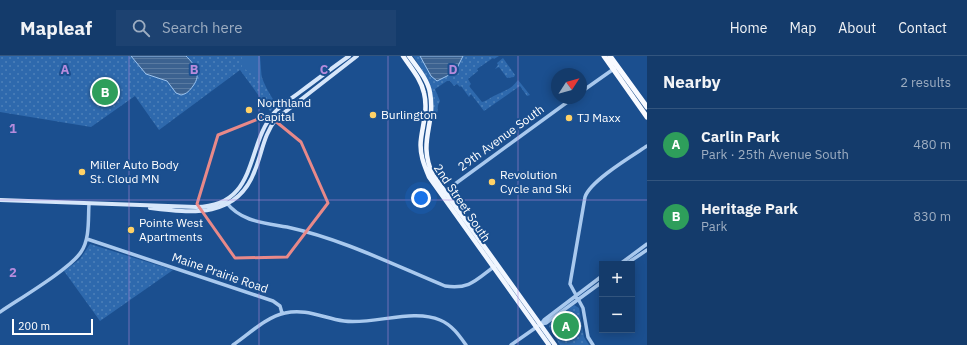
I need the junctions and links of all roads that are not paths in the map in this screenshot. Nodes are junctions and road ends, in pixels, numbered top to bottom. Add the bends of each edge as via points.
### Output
1 (349, 56) edge
2 (357, 56) edge
3 (403, 56) edge
4 (409, 56) edge
5 (604, 56) edge
6 (610, 56) edge
7 (615, 68) junction
8 (587, 88) edge
9 (565, 104) edge
10 (647, 107) edge
11 (647, 117) edge
12 (647, 146) edge
13 (443, 192) junction
14 (225, 199) junction
15 (0, 200) edge
16 (89, 204) junction
17 (228, 204) junction
18 (137, 206) junction
19 (87, 238) junction
20 (647, 244) edge
21 (647, 250) edge
22 (624, 261) edge
23 (630, 261) edge
24 (495, 265) junction
25 (599, 279) edge
26 (599, 284) edge
27 (577, 298) junction
28 (0, 312) edge
29 (282, 313) junction
30 (541, 324) junction
31 (537, 327) junction
32 (233, 345) edge
33 (466, 345) edge
34 (511, 345) edge
35 (549, 345) edge
36 (555, 345) edge
37 (593, 345) edge

1 - 14 main road via 273,113 263,129 247,176 237,190
2 - 17 main road via 276,119 267,133 250,182
3 - 13 main road, 2nd Street South via 424,93 426,105 421,154 429,178
4 - 13 main road, 2nd Street South via 423,75 430,92 431,110 426,153
5 - 7 highway
6 - 7 highway
7 - 8 street
7 - 10 highway
7 - 11 highway
9 - 13 street, 29th Avenue South
12 - 27 street via 589,189 585,197 570,284
13 - 24 main road, 2nd Street South
14 - 17 street
14 - 18 main road via 201,207
15 - 16 main road
16 - 18 main road
16 - 19 street
17 - 18 main road via 196,212
17 - 24 street via 248,219 299,230 333,241 445,286 458,288 472,283
19 - 28 street via 81,252 69,264
19 - 29 street, Maine Prairie Road via 273,301 280,306
20 - 22 street
21 - 23 street
24 - 30 main road, 2nd Street South
24 - 31 main road, 2nd Street South
25 - 27 street
26 - 27 street
27 - 30 street via 546,323
27 - 37 street via 583,308 588,337
29 - 32 street
29 - 33 street via 307,312 358,322 422,316 440,320 458,333
30 - 31 street
30 - 36 main road, 2nd Street South
31 - 34 street
31 - 35 main road, 2nd Street South

